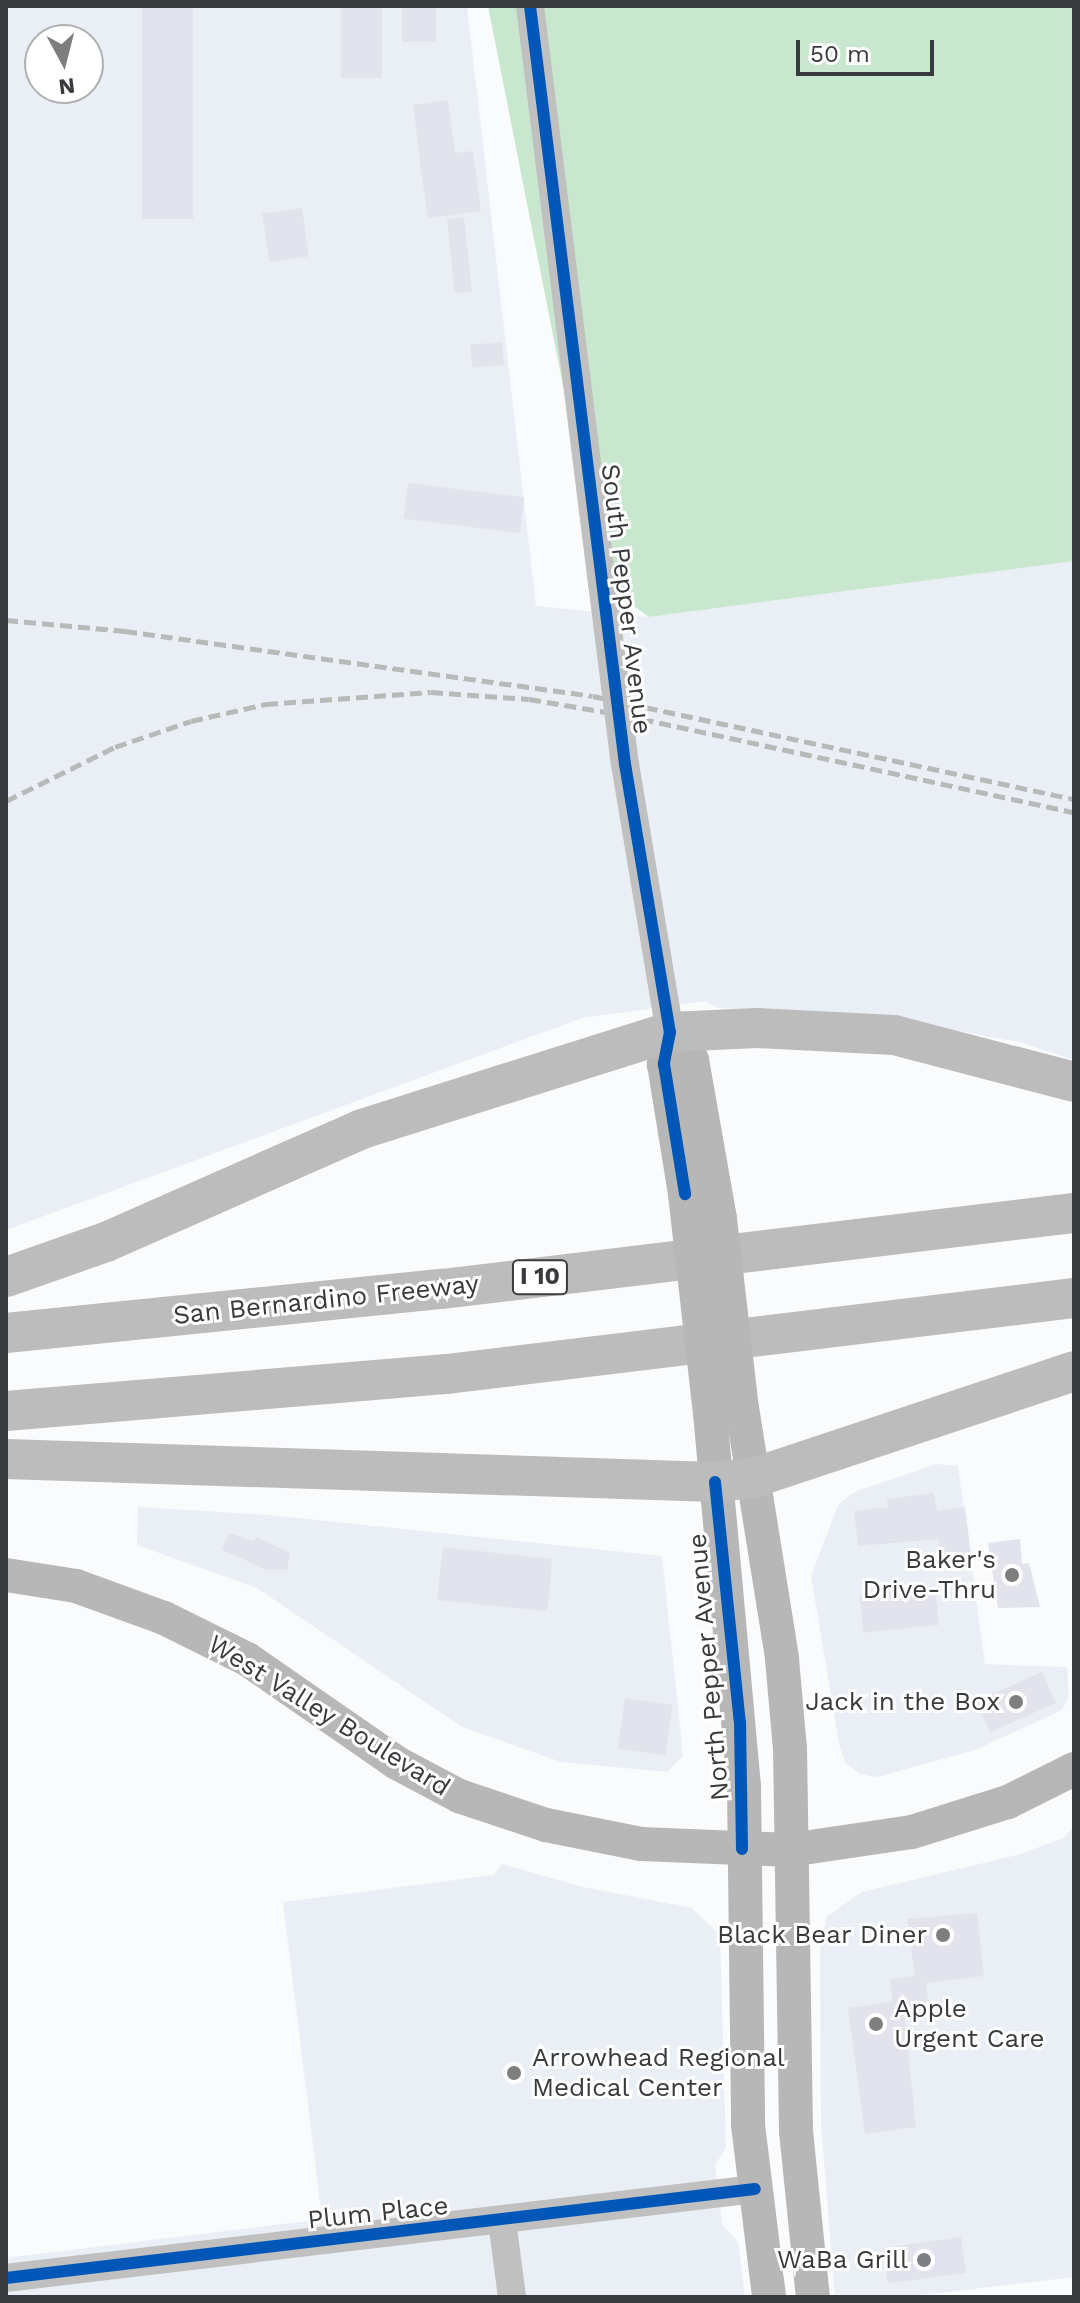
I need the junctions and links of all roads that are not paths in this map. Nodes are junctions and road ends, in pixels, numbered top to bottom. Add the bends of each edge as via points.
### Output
1 (530, 6) edge
2 (670, 1032) junction
3 (1074, 1082) edge
4 (1074, 1213) edge
5 (6, 1277) edge
6 (1074, 1298) edge
7 (714, 1306) joint
8 (6, 1333) edge
9 (1074, 1371) edge
10 (6, 1411) edge
11 (6, 1459) edge
12 (734, 1480) junction
13 (6, 1575) edge
14 (1074, 1769) edge
15 (742, 1849) junction
16 (790, 1850) junction
17 (755, 2189) junction
18 (502, 2221) junction
19 (6, 2278) edge
20 (770, 2296) edge
21 (512, 2297) edge
22 (813, 2297) edge

1 - 2 street, South Pepper Avenue, bridge via 625,764
2 - 3 highway via 757,1028 894,1035
2 - 5 highway via 362,1129 106,1242
2 - 7 main road, South Pepper Avenue, bridge via 664,1064 700,1193
4 - 8 highway, San Bernardino Freeway / I 10 via 442,1289
6 - 10 highway via 447,1374
7 - 12 main road, North Pepper Avenue, bridge
9 - 12 highway
11 - 12 highway
12 - 15 main road, North Pepper Avenue
12 - 16 main road, North Pepper Avenue via 782,1659 790,1748
13 - 15 main road, West Valley Boulevard via 76,1586 164,1618 247,1659 364,1742 459,1796 546,1825 641,1844
14 - 16 main road, West Valley Boulevard via 1008,1802 956,1820
15 - 16 main road, West Valley Boulevard
15 - 17 main road, North Pepper Avenue via 748,2125
16 - 22 main road, North Pepper Avenue via 796,2131
17 - 18 street, Plum Place
17 - 20 main road, North Pepper Avenue
18 - 19 street, Plum Place
18 - 21 street

